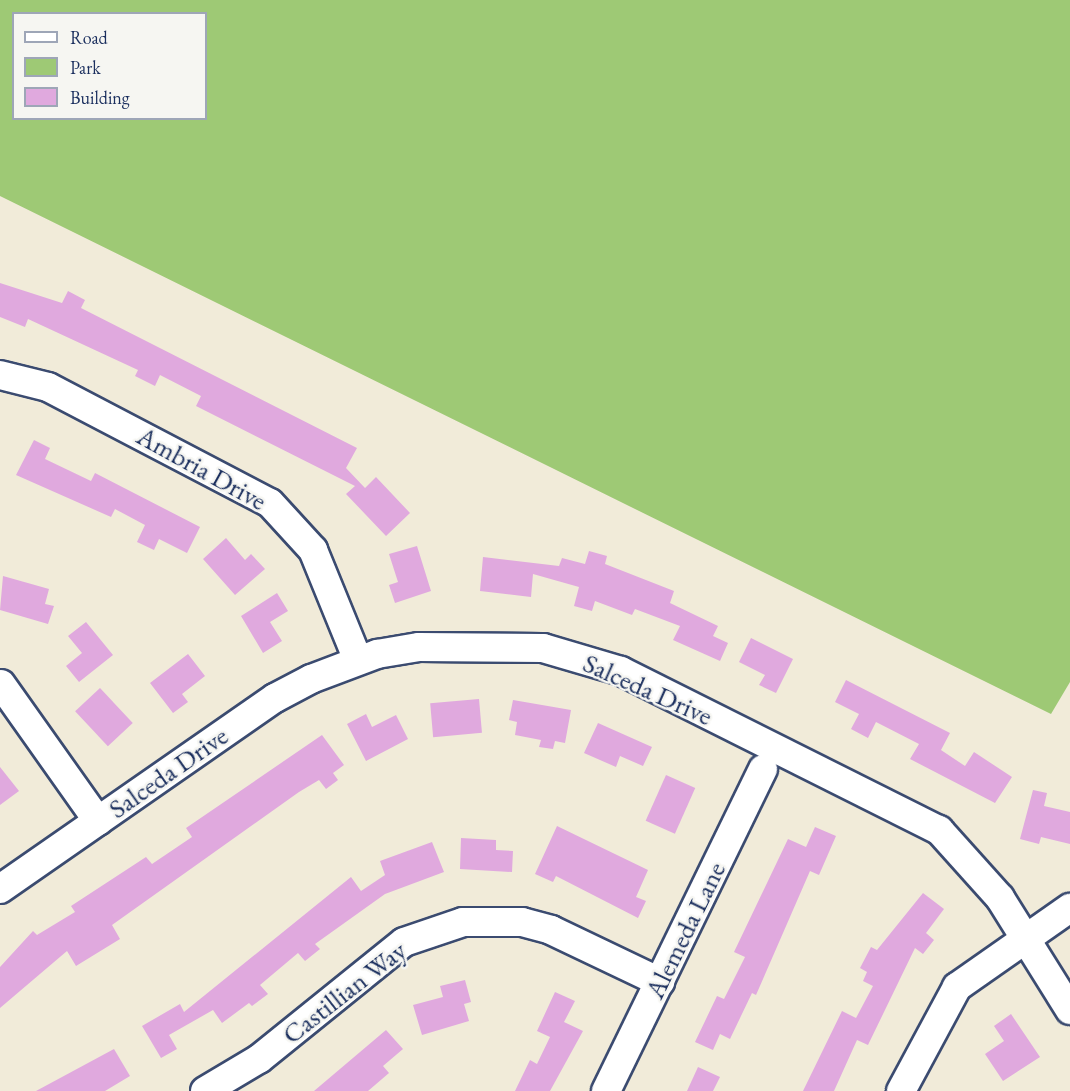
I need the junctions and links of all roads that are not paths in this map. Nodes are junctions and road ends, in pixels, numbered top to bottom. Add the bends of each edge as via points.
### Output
1 (0, 375) edge
2 (358, 660) junction
3 (1, 684) edge
4 (763, 769) dead end
5 (98, 820) junction
6 (0, 889) edge
7 (1070, 908) edge
8 (1024, 936) junction
9 (660, 982) junction
10 (1070, 1010) edge
11 (205, 1091) edge
12 (606, 1091) edge
13 (901, 1091) edge

1 - 2 street, Ambria Drive via 48,387 270,503 314,550
2 - 5 street, Salceda Drive via 275,698
2 - 8 street, Salceda Drive via 419,647 506,644 543,648 621,671 939,830 982,873
3 - 5 street
4 - 9 street, Alemeda Lane
5 - 6 street, Salceda Drive
7 - 8 street
8 - 10 street, Salceda Drive
8 - 13 street via 957,987
9 - 11 street, Castillian Way via 551,930 522,922 463,922 396,947 259,1059
9 - 12 street, Alemeda Lane

